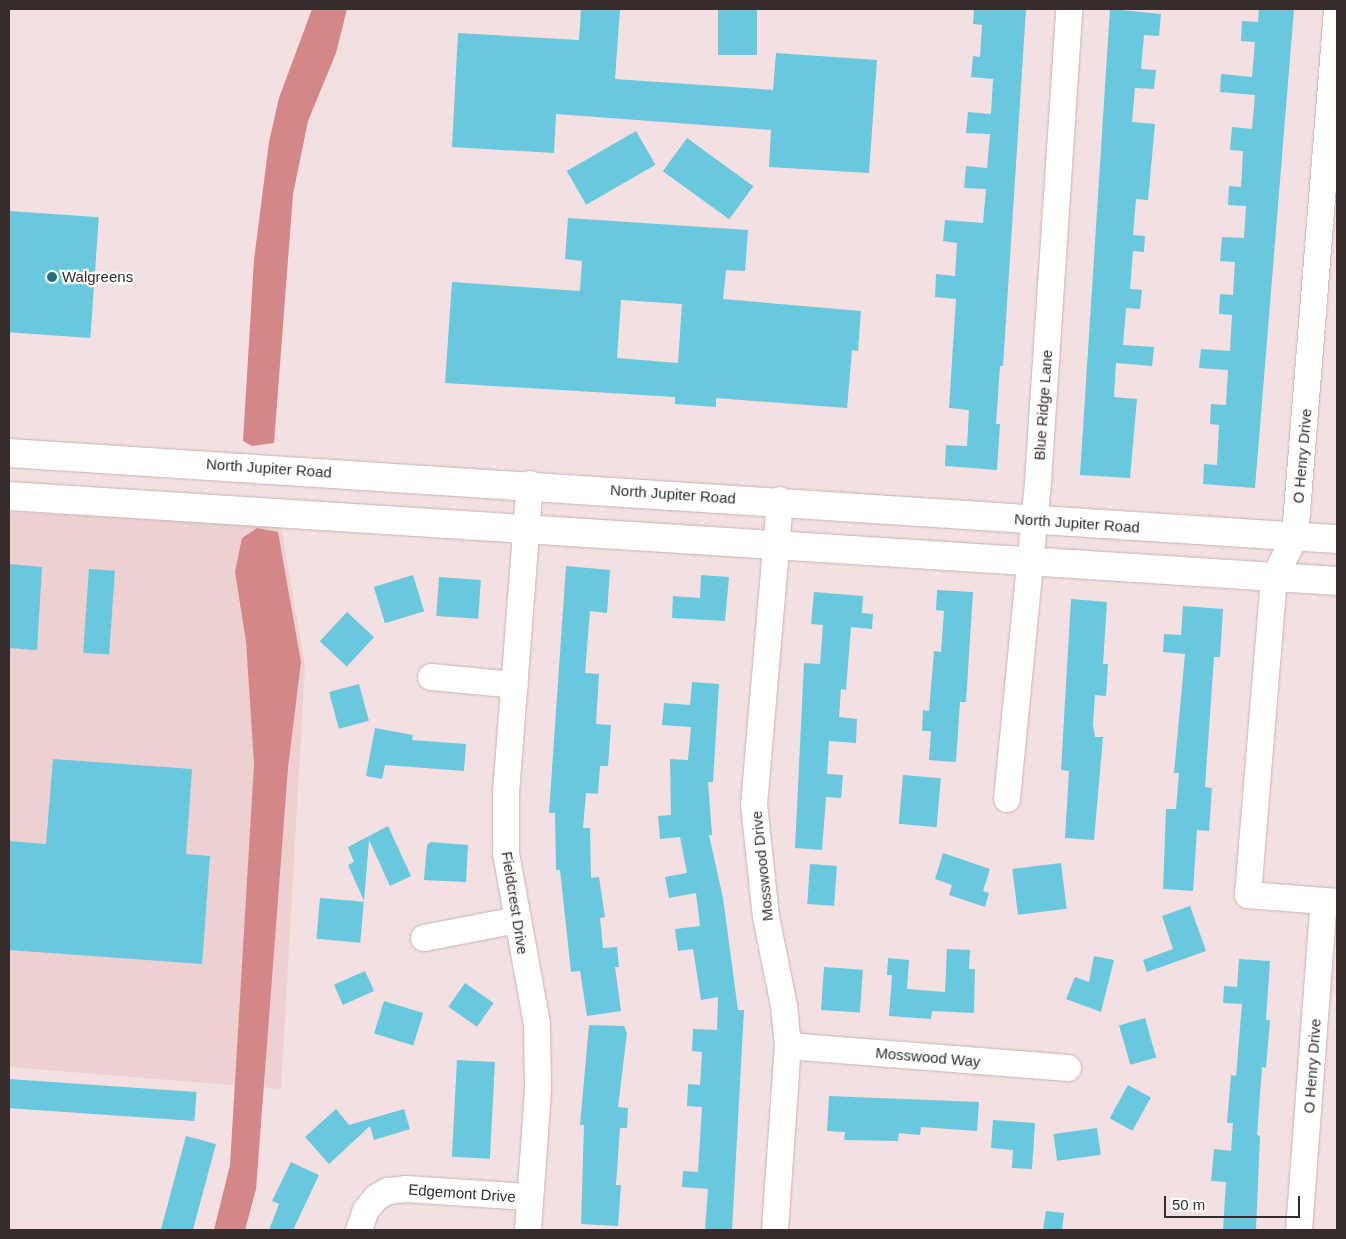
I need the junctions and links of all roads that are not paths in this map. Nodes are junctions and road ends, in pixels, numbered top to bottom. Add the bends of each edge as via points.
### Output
1 (1069, 9) edge
2 (1337, 11) edge
3 (9, 452) edge
4 (146, 461) junction
5 (530, 484) junction
6 (9, 496) edge
7 (780, 500) junction
8 (134, 503) junction
9 (1034, 520) junction
10 (527, 528) junction
11 (1295, 537) junction
12 (1337, 540) edge
13 (776, 542) junction
14 (1029, 560) junction
15 (1274, 578) junction
16 (1337, 581) edge
17 (431, 677) dead end
18 (515, 685) junction
19 (1007, 799) dead end
20 (1330, 901) edge
21 (518, 920) junction
22 (424, 938) dead end
23 (788, 1046) junction
24 (1068, 1068) dead end
25 (528, 1197) junction
26 (359, 1230) edge
27 (528, 1230) edge
28 (775, 1230) edge
29 (1299, 1230) edge

1 - 9 street, Blue Ridge Lane
2 - 11 street, O Henry Drive
3 - 4 main road, North Jupiter Road
4 - 5 main road, North Jupiter Road
4 - 8 main road
5 - 7 main road, North Jupiter Road
5 - 10 street, Fieldcrest Drive
6 - 8 main road
7 - 9 main road, North Jupiter Road
7 - 13 street, Mosswood Drive
8 - 10 main road
9 - 11 main road, North Jupiter Road
9 - 14 street, Blue Ridge Lane
10 - 13 main road
10 - 18 street, Fieldcrest Drive
11 - 12 main road, North Jupiter Road
11 - 15 street, O Henry Drive
13 - 14 main road
13 - 23 street, Mosswood Drive via 754,805 766,917 784,1006
14 - 15 main road
14 - 19 street, Blue Ridge Lane
15 - 16 main road
15 - 20 street, O Henry Drive via 1248,895
17 - 18 street
18 - 21 street, Fieldcrest Drive via 506,793 506,854
20 - 29 street, O Henry Drive
21 - 22 street
21 - 25 street, Fieldcrest Drive via 537,1024 538,1089
23 - 24 street, Mosswood Way
23 - 28 street, Mosswood Drive
25 - 26 street, Edgemont Drive via 406,1189 388,1191 377,1197 366,1210
25 - 27 street, Fieldcrest Drive

